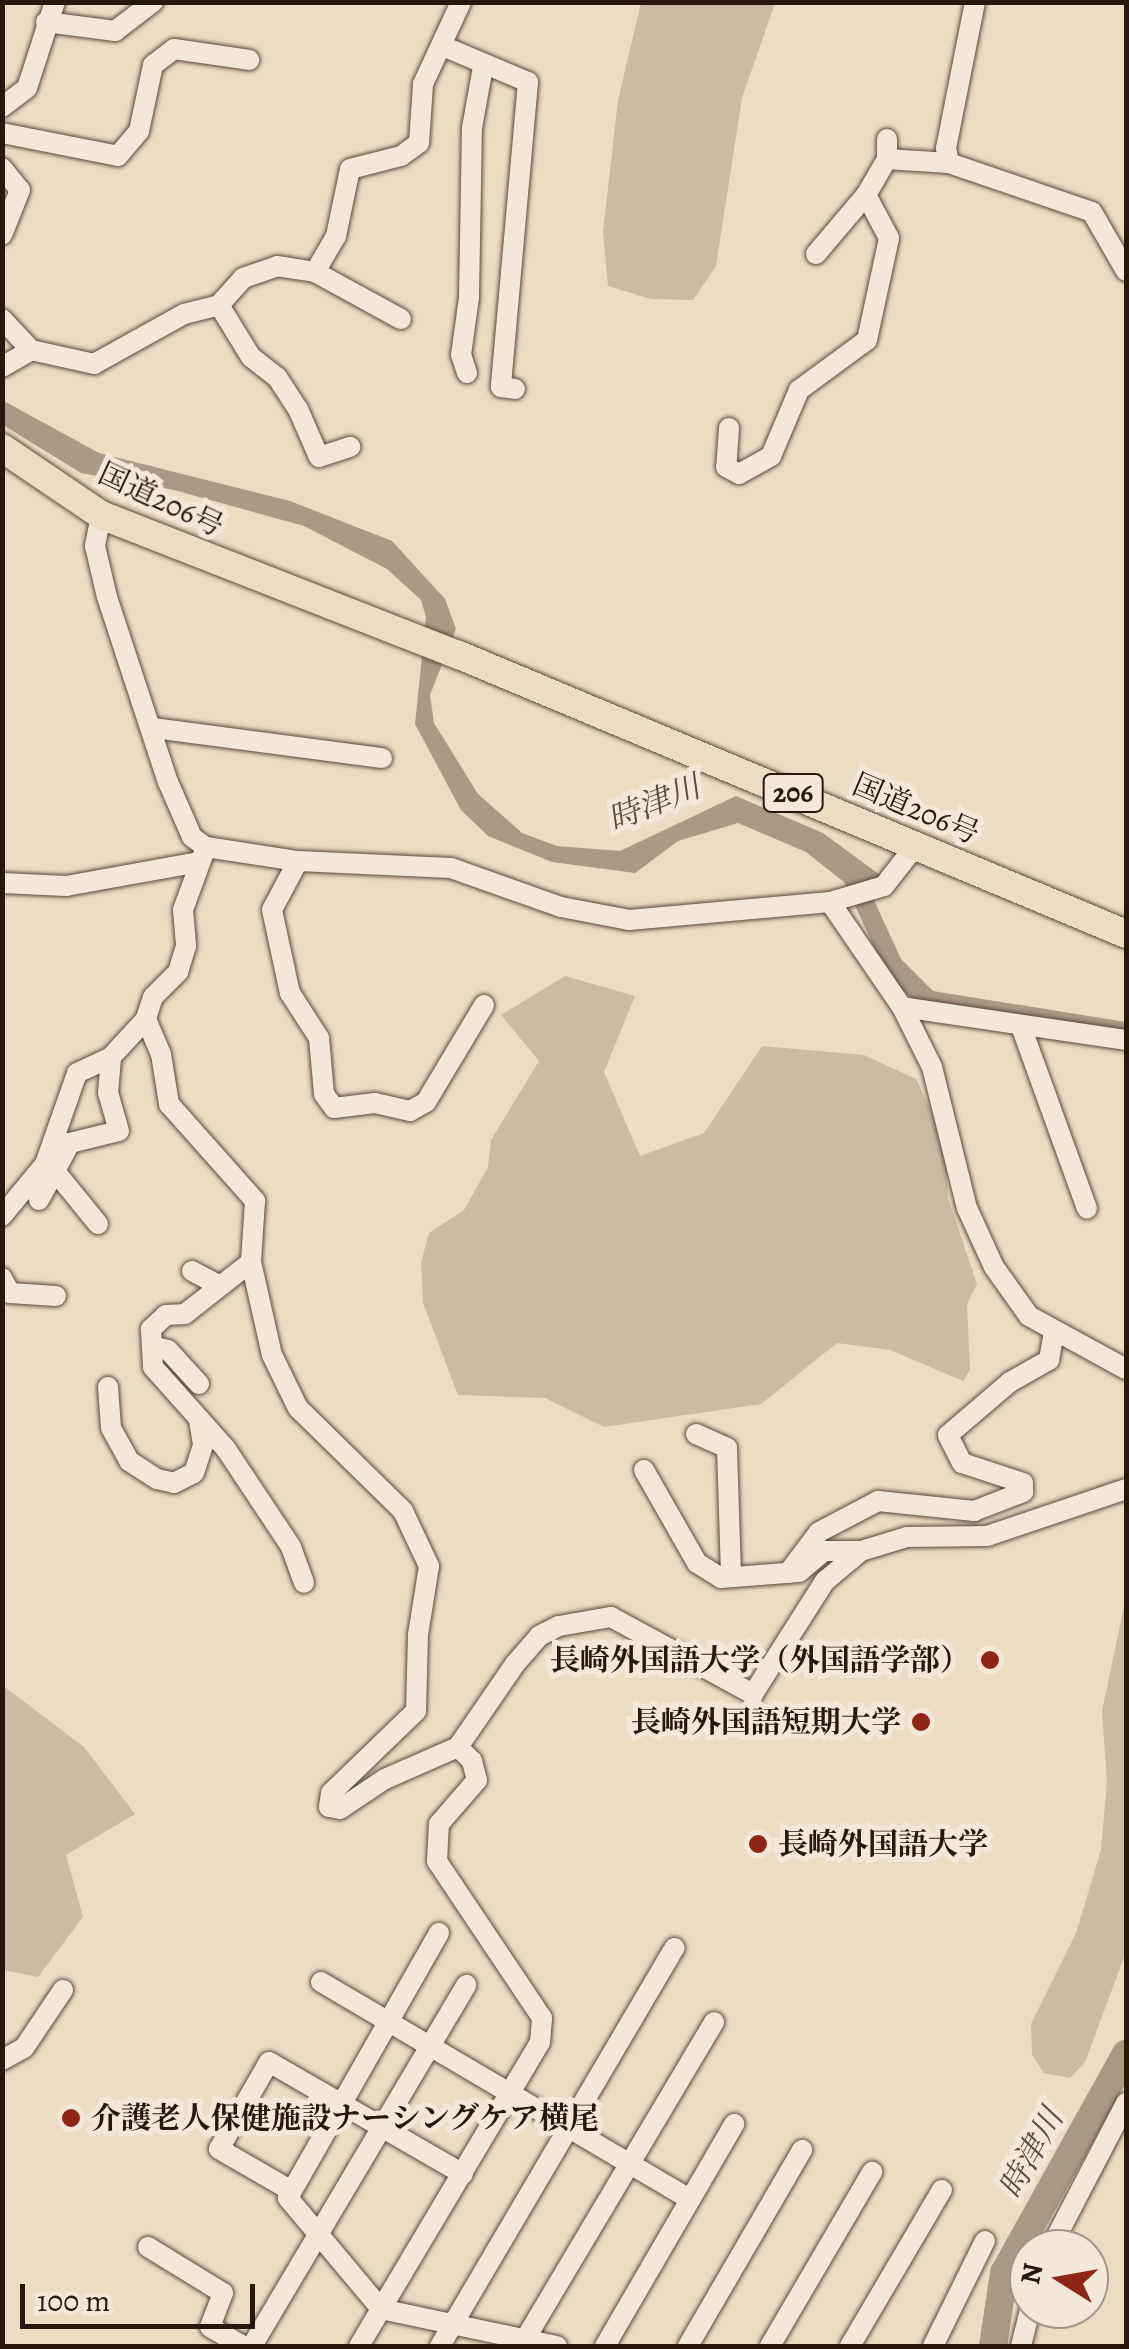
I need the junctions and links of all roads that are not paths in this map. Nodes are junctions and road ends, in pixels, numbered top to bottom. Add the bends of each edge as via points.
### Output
1 (153, 2) edge
2 (461, 2) edge
3 (975, 2) edge
4 (51, 12) edge
5 (445, 48) junction
6 (249, 60) dead end
7 (483, 67) junction
8 (2, 107) edge
9 (2, 133) edge
10 (950, 163) junction
11 (2, 168) edge
12 (866, 195) junction
13 (2, 235) edge
14 (816, 254) dead end
15 (1126, 271) edge
16 (315, 272) junction
17 (219, 305) junction
18 (2, 319) edge
19 (402, 319) dead end
20 (32, 350) junction
21 (2, 367) edge
22 (467, 374) dead end
23 (514, 390) dead end
24 (729, 428) dead end
25 (350, 447) dead end
26 (2, 448) edge
27 (101, 515) junction
28 (154, 728) junction
29 (382, 758) dead end
30 (916, 845) junction
31 (203, 854) junction
32 (298, 861) junction
33 (2, 882) edge
34 (830, 902) junction
35 (1126, 934) edge
36 (484, 1004) dead end
37 (902, 1007) junction
38 (146, 1019) junction
39 (1022, 1029) junction
40 (1126, 1040) edge
41 (111, 1057) junction
42 (55, 1171) junction
43 (39, 1200) dead end
44 (1087, 1210) dead end
45 (2, 1216) edge
46 (98, 1224) dead end
47 (252, 1262) junction
48 (192, 1272) dead end
49 (2, 1278) edge
50 (218, 1285) junction
51 (56, 1296) dead end
52 (1054, 1332) junction
53 (152, 1346) junction
54 (1126, 1369) edge
55 (200, 1384) dead end
56 (108, 1386) dead end
57 (199, 1421) junction
58 (696, 1434) dead end
59 (644, 1470) dead end
60 (1126, 1489) edge
61 (710, 1499) dead end
62 (729, 1542) junction
63 (861, 1550) junction
64 (788, 1573) junction
65 (732, 1577) junction
66 (304, 1583) dead end
67 (458, 1747) junction
68 (439, 1933) dead end
69 (674, 1948) dead end
70 (321, 1982) dead end
71 (466, 1985) dead end
72 (62, 1990) dead end
73 (390, 2022) junction
74 (714, 2022) dead end
75 (428, 2045) junction
76 (2, 2060) edge
77 (509, 2092) junction
78 (340, 2103) junction
79 (1126, 2104) edge
80 (734, 2124) dead end
81 (382, 2127) junction
82 (570, 2130) junction
83 (802, 2150) dead end
84 (630, 2163) junction
85 (872, 2172) dead end
86 (462, 2174) junction
87 (290, 2190) junction
88 (942, 2190) dead end
89 (690, 2199) junction
90 (1060, 2229) edge
91 (316, 2237) junction
92 (985, 2240) dead end
93 (148, 2247) dead end
94 (381, 2309) junction
95 (453, 2324) junction
96 (524, 2343) edge
97 (243, 2346) edge
98 (252, 2346) edge
99 (360, 2346) edge
100 (440, 2346) edge
101 (557, 2346) edge
102 (605, 2346) edge
103 (688, 2346) edge
104 (770, 2346) edge
105 (850, 2346) edge
106 (932, 2346) edge

1 - 4 street via 115,31
2 - 5 street
3 - 10 street via 946,148
4 - 8 street via 27,88
5 - 7 street
5 - 16 street via 423,84 419,142 400,156 350,169 336,236
6 - 9 street via 174,48 153,65 139,132 118,156
7 - 22 street via 472,128 469,297 461,356
7 - 23 street via 528,82 500,387
10 - 12 street via 887,149
10 - 15 street via 1092,212
11 - 13 street via 20,190
12 - 14 street
12 - 24 street via 889,238 868,340 799,390 771,456 739,474 726,467
16 - 17 street via 277,266 243,278
16 - 19 street
17 - 20 street via 184,314 94,364
17 - 25 street via 251,357 277,377 319,457
18 - 20 street
20 - 21 street
26 - 27 highway, 国道206号 / 206
27 - 28 street via 95,546 107,597
27 - 30 highway, 国道206号 / 206 via 459,654
28 - 29 street
28 - 31 street via 168,782
30 - 34 street via 884,886
30 - 35 highway, 国道206号 / 206
31 - 32 street
31 - 33 street via 66,886
31 - 38 street via 182,910 186,946 178,972 153,997
32 - 34 street via 452,868 561,907 629,920
32 - 36 street via 272,910 290,993 319,1038 324,1094 334,1108 375,1103 410,1111 426,1102
34 - 37 street
37 - 39 street
37 - 52 street via 932,1067 967,1208 994,1267 1029,1316
38 - 41 street
38 - 47 street via 162,1054 168,1104 255,1200
39 - 40 street
39 - 44 street
41 - 42 street via 108,1092 119,1131 70,1142
41 - 45 street via 77,1073 45,1164
42 - 43 street
42 - 46 street
47 - 50 street
47 - 67 street via 272,1355 298,1408 403,1511 428,1566 416,1711 331,1793 329,1807 340,1809 385,1779
48 - 50 street
49 - 51 street via 10,1293
50 - 53 street via 185,1314 158,1322
52 - 54 street via 1092,1345
52 - 64 street via 1049,1360 1010,1382 948,1435 962,1462 1022,1483 1023,1492 974,1511 878,1501 819,1532
53 - 55 street via 168,1350
53 - 57 street via 153,1367
56 - 57 street via 111,1428 128,1461 157,1479 174,1482 194,1473 203,1445
57 - 66 street via 226,1449 291,1547
58 - 62 street via 732,1445
59 - 65 street via 697,1563
60 - 63 street via 988,1536 907,1536
61 - 62 street
62 - 65 street
63 - 64 street via 824,1552 811,1566
63 - 67 street via 825,1581 753,1694 611,1617 592,1617 539,1636
64 - 65 street
67 - 77 street via 472,1761 477,1780 439,1824 437,1861 542,2018 540,2042
68 - 73 street
69 - 82 street
70 - 73 street
71 - 75 street
72 - 76 street via 24,2048
73 - 75 street
73 - 78 street
74 - 84 street
75 - 77 street
75 - 81 street
77 - 82 street
77 - 86 street
78 - 81 street
78 - 87 street
78 - 87 street via 269,2062 220,2149
79 - 90 street
80 - 89 street
81 - 86 street
81 - 91 street
82 - 84 street
82 - 95 street
83 - 103 street
84 - 89 street
84 - 96 street
85 - 104 street
86 - 94 street
87 - 91 street via 288,2198
88 - 105 street
89 - 102 street
91 - 94 street
91 - 98 street
92 - 106 street
93 - 97 street via 223,2293 210,2326
94 - 95 street
94 - 99 street
95 - 96 street
95 - 100 street
96 - 101 street

